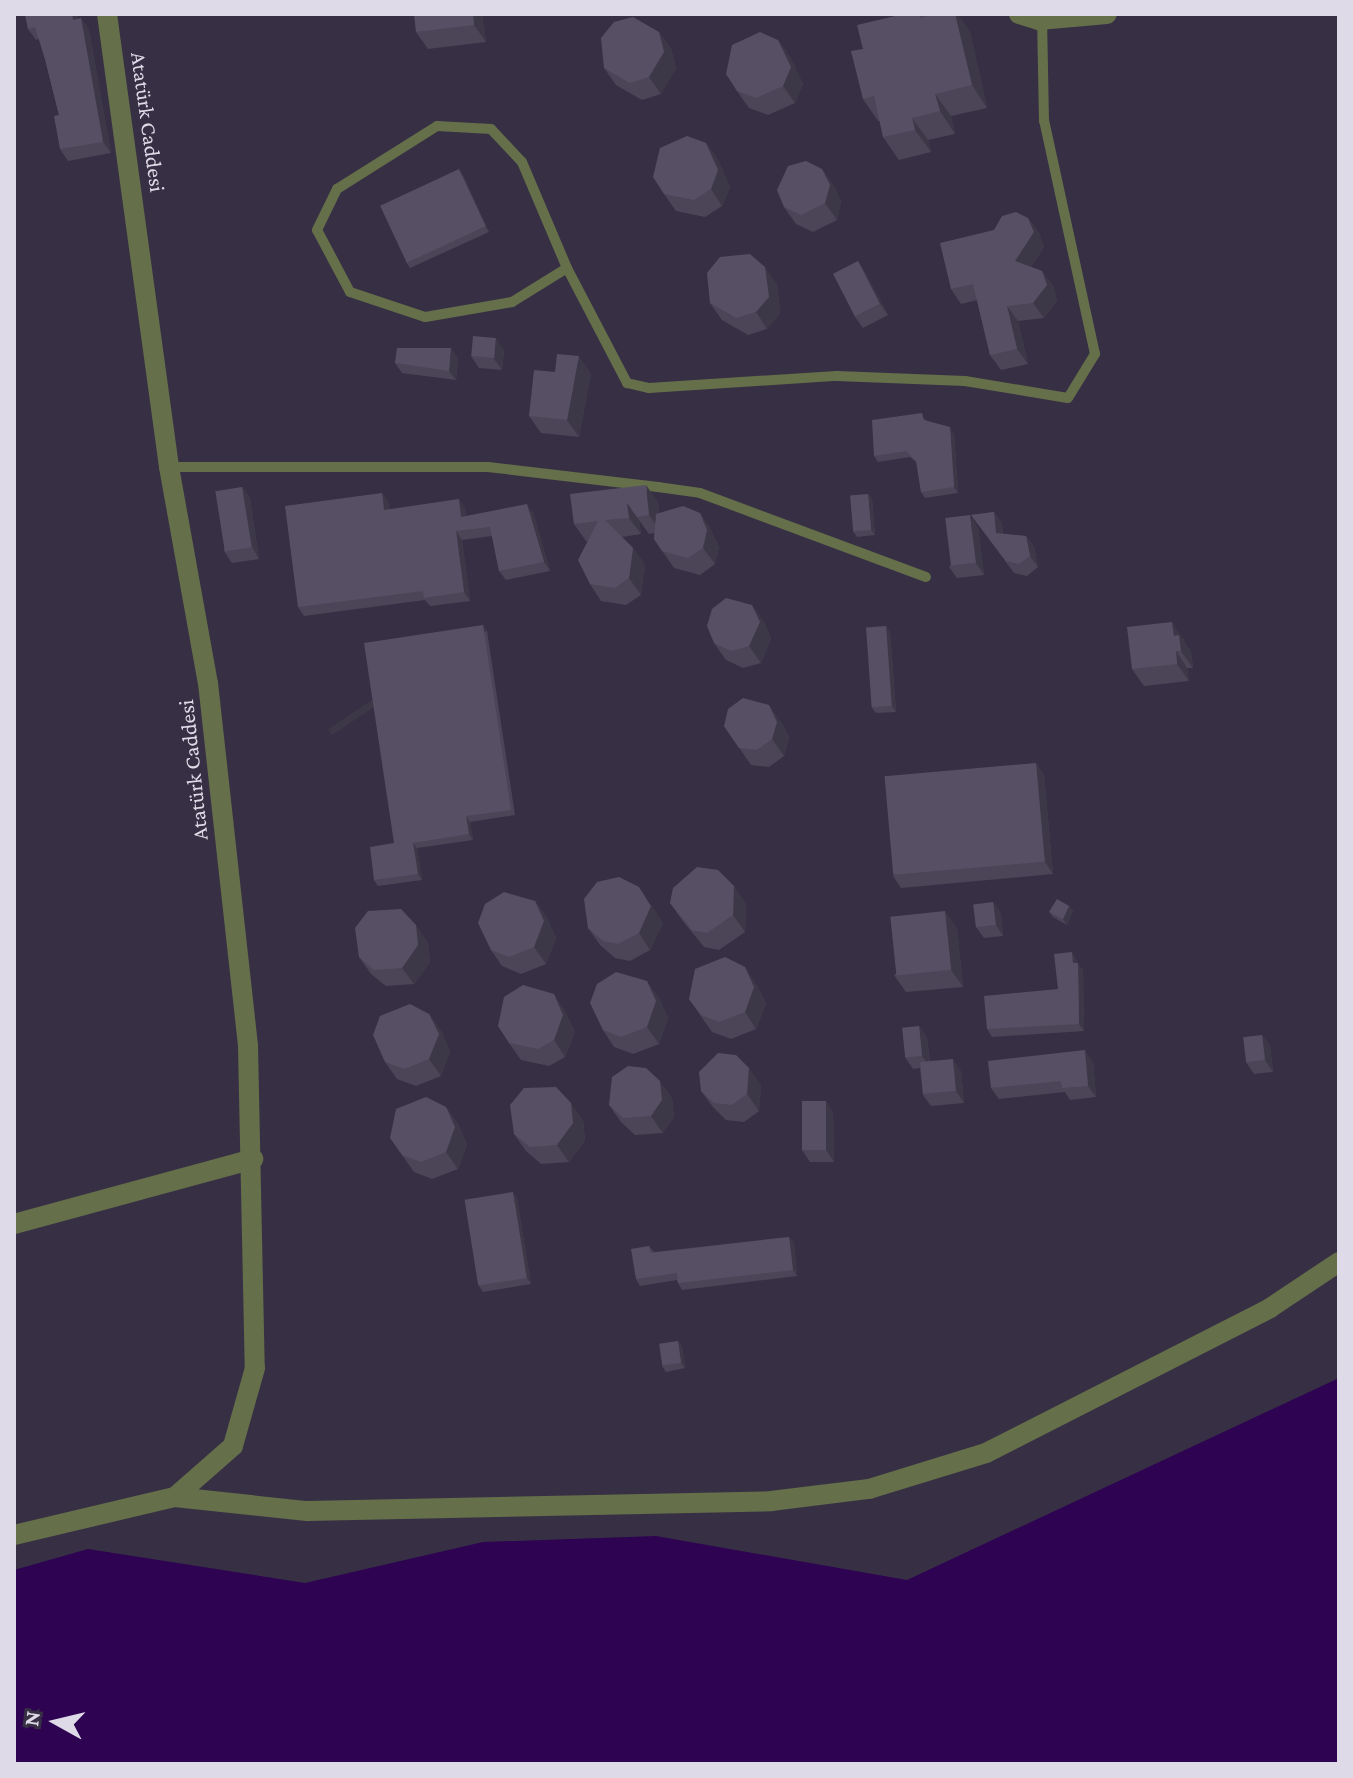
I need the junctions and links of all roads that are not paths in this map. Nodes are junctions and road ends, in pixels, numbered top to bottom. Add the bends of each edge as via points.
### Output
1 (107, 14) edge
2 (1019, 14) edge
3 (1107, 14) edge
4 (1042, 20) junction
5 (567, 268) junction
6 (169, 467) junction
7 (926, 577) dead end
8 (253, 1159) junction
9 (14, 1224) edge
10 (1339, 1262) edge
11 (175, 1497) junction
12 (14, 1535) edge

1 - 6 street, Atatürk Caddesi
2 - 4 street
3 - 4 street
4 - 5 lane via 1044,121 1095,354 1068,398 965,381 837,376 649,388 627,383
5 - 5 lane via 512,302 425,317 350,292 317,230 337,189 437,126 491,129 522,162
6 - 7 lane via 488,467 700,493
6 - 8 street, Atatürk Caddesi via 208,683 248,1046
8 - 9 street
8 - 11 street, Atatürk Caddesi via 255,1368 233,1446
10 - 11 street via 1256,1316 986,1453 869,1489 771,1501 307,1511
11 - 12 street

